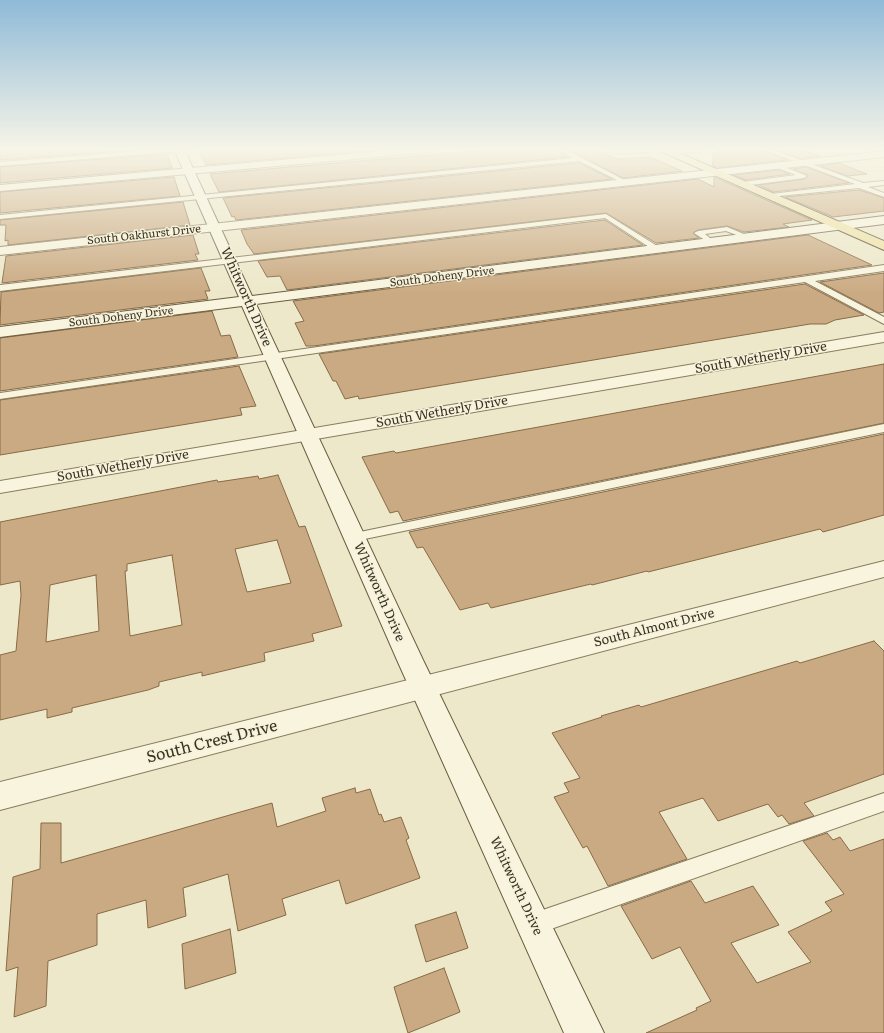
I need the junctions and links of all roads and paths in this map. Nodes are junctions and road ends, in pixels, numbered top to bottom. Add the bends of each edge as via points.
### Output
1 (199, 197) edge
2 (201, 197) edge
3 (486, 197) edge
4 (775, 197) edge
5 (0, 217) edge
6 (884, 220) edge
7 (838, 225) junction
8 (215, 227) junction
9 (884, 246) edge
10 (658, 249) junction
11 (0, 251) edge
12 (230, 261) junction
13 (884, 268) edge
14 (806, 279) junction
15 (0, 288) edge
16 (247, 301) junction
17 (884, 320) edge
18 (0, 332) edge
19 (884, 337) edge
20 (273, 357) junction
21 (0, 396) edge
22 (884, 428) edge
23 (309, 434) junction
24 (0, 487) edge
25 (355, 537) junction
26 (884, 569) edge
27 (424, 688) junction
28 (0, 796) edge
29 (884, 802) edge
30 (534, 924) junction
31 (584, 1033) edge

1 - 5 lane
2 - 8 street, Whitworth Drive
3 - 8 street, South Oakhurst Drive
4 - 7 main road
6 - 7 street, South Doheny Drive
7 - 9 main road
7 - 10 street, South Doheny Drive
8 - 11 street, South Oakhurst Drive
8 - 12 street, Whitworth Drive
10 - 12 lane via 606,216
10 - 16 street, South Doheny Drive
12 - 15 lane
12 - 16 street, Whitworth Drive
13 - 14 lane
14 - 17 lane
14 - 20 lane
16 - 18 street, South Doheny Drive
16 - 20 street, Whitworth Drive
19 - 23 street, South Wetherly Drive
20 - 21 lane
20 - 23 street, Whitworth Drive
22 - 25 lane
23 - 24 street, South Wetherly Drive
23 - 25 street, Whitworth Drive
25 - 27 street, Whitworth Drive
26 - 27 street, South Almont Drive
27 - 28 street, South Crest Drive
27 - 30 street, Whitworth Drive
29 - 30 lane
30 - 31 street, Whitworth Drive

